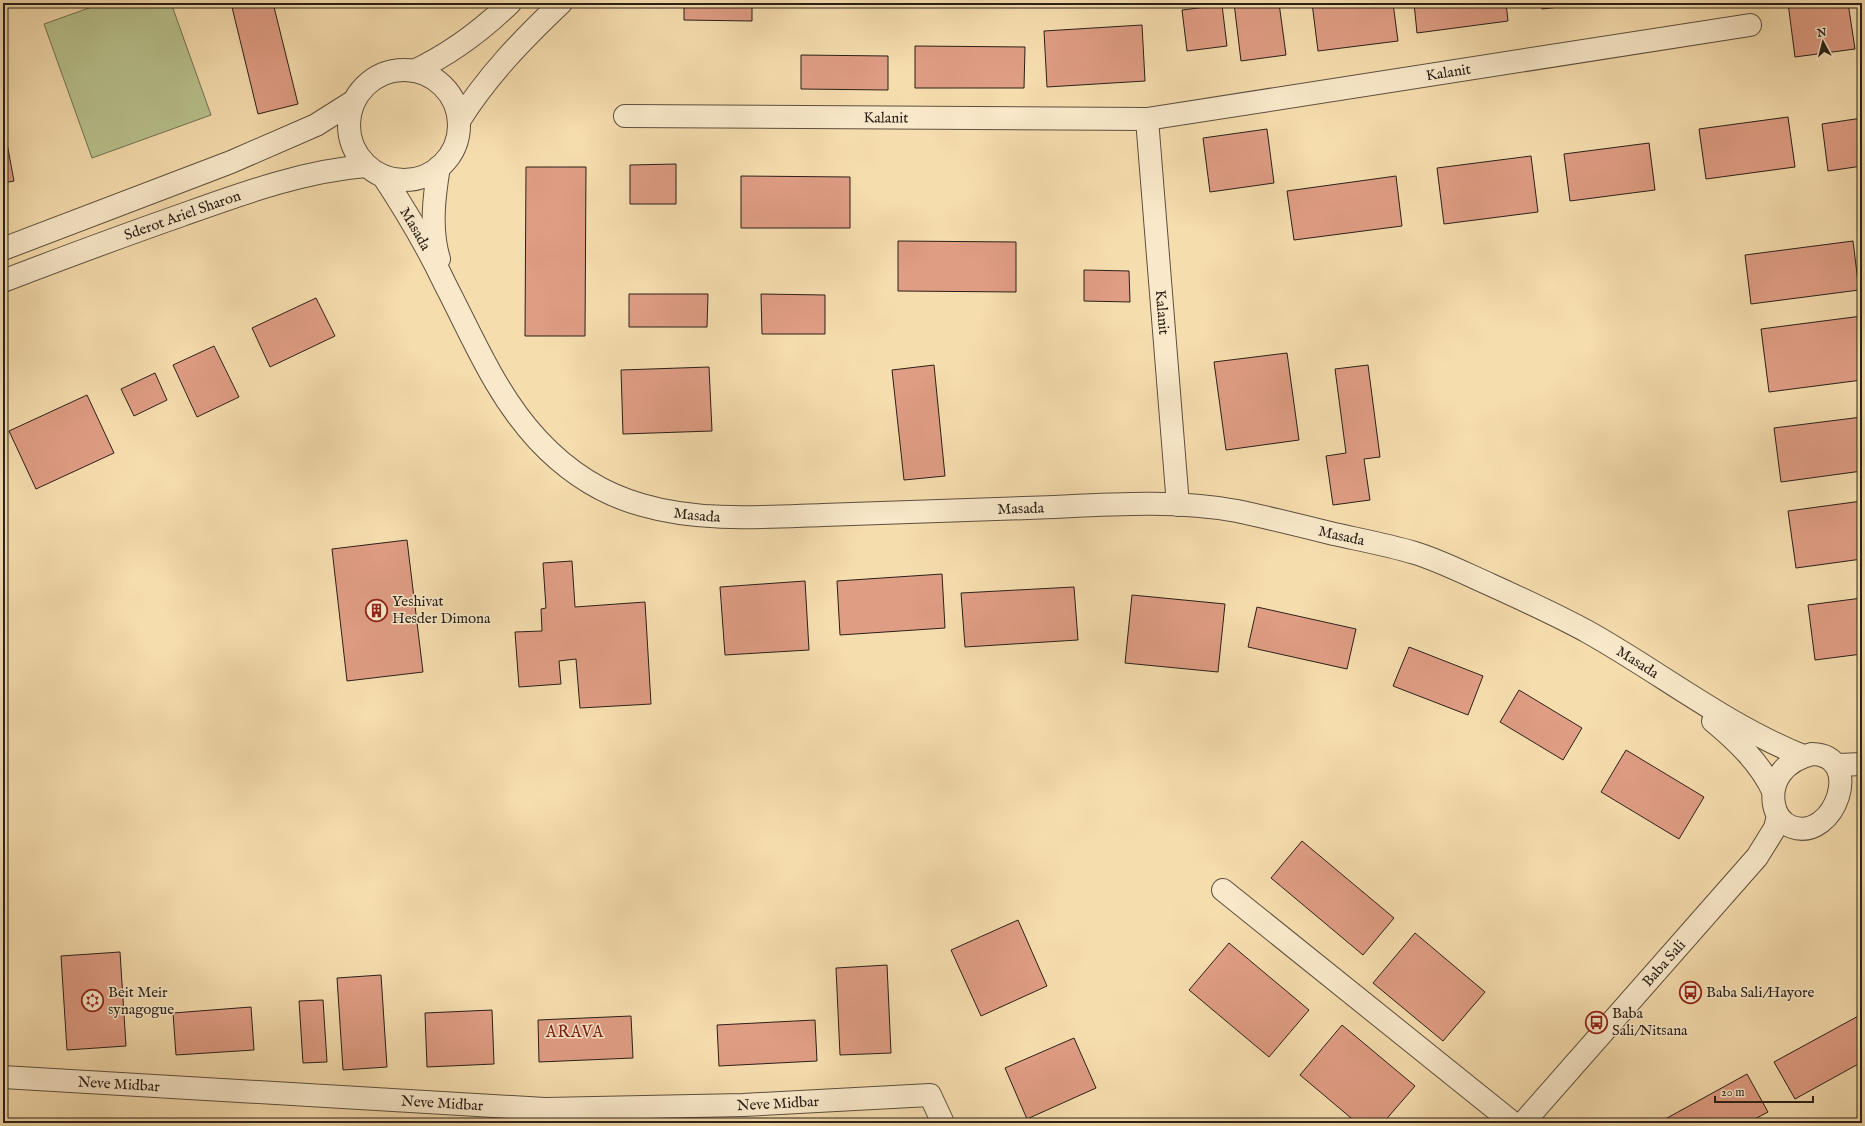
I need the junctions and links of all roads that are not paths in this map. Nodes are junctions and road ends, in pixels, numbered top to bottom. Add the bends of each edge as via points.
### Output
1 (510, 3) edge
2 (561, 3) edge
3 (1750, 25) dead end
4 (414, 70) junction
5 (354, 102) junction
6 (625, 116) dead end
7 (1147, 119) junction
8 (459, 121) junction
9 (440, 167) junction
10 (374, 171) junction
11 (3, 249) edge
12 (3, 280) edge
13 (445, 283) junction
14 (1178, 505) junction
15 (1670, 683) junction
16 (1803, 756) junction
17 (1862, 764) edge
18 (1862, 771) edge
19 (1840, 774) junction
20 (1773, 791) junction
21 (1778, 816) junction
22 (1806, 828) junction
23 (1757, 857) junction
24 (1224, 890) dead end
25 (3, 1077) edge
26 (943, 1123) edge
27 (1513, 1123) edge
28 (1523, 1123) edge

1 - 4 street via 489,23 453,50
2 - 8 street via 501,63
3 - 7 street, Kalanit
4 - 5 street via 382,74 369,82
4 - 8 street via 440,83 456,107
5 - 10 street via 348,124 350,139 356,153
5 - 11 street, Sderot Ariel Sharon via 316,125 238,159
6 - 7 street, Kalanit
7 - 14 street, Kalanit
8 - 9 street via 455,146
9 - 10 street via 412,180 397,180
9 - 13 street, Masada via 434,194 434,222 437,252
10 - 12 street, Sderot Ariel Sharon via 352,167 275,184
10 - 13 street, Masada via 408,214
13 - 14 street, Masada via 502,393 539,441 580,476 608,492 640,505 704,516 748,517 1125,504
14 - 15 street, Masada via 1236,511 1383,545 1445,564 1548,611
15 - 16 street, Masada via 1757,736
15 - 20 street, Masada via 1738,744 1765,774
16 - 19 street via 1820,754 1834,761
16 - 20 street via 1781,772
17 - 19 street
18 - 19 street
19 - 22 street via 1840,798 1832,812 1820,822
20 - 21 street via 1774,807
21 - 22 street via 1792,827
21 - 23 street, Baba Sali via 1775,828
22 - 23 street, Baba Sali
23 - 28 street, Baba Sali
24 - 27 street
25 - 26 street, Neve Midbar via 545,1109 743,1105 930,1094

